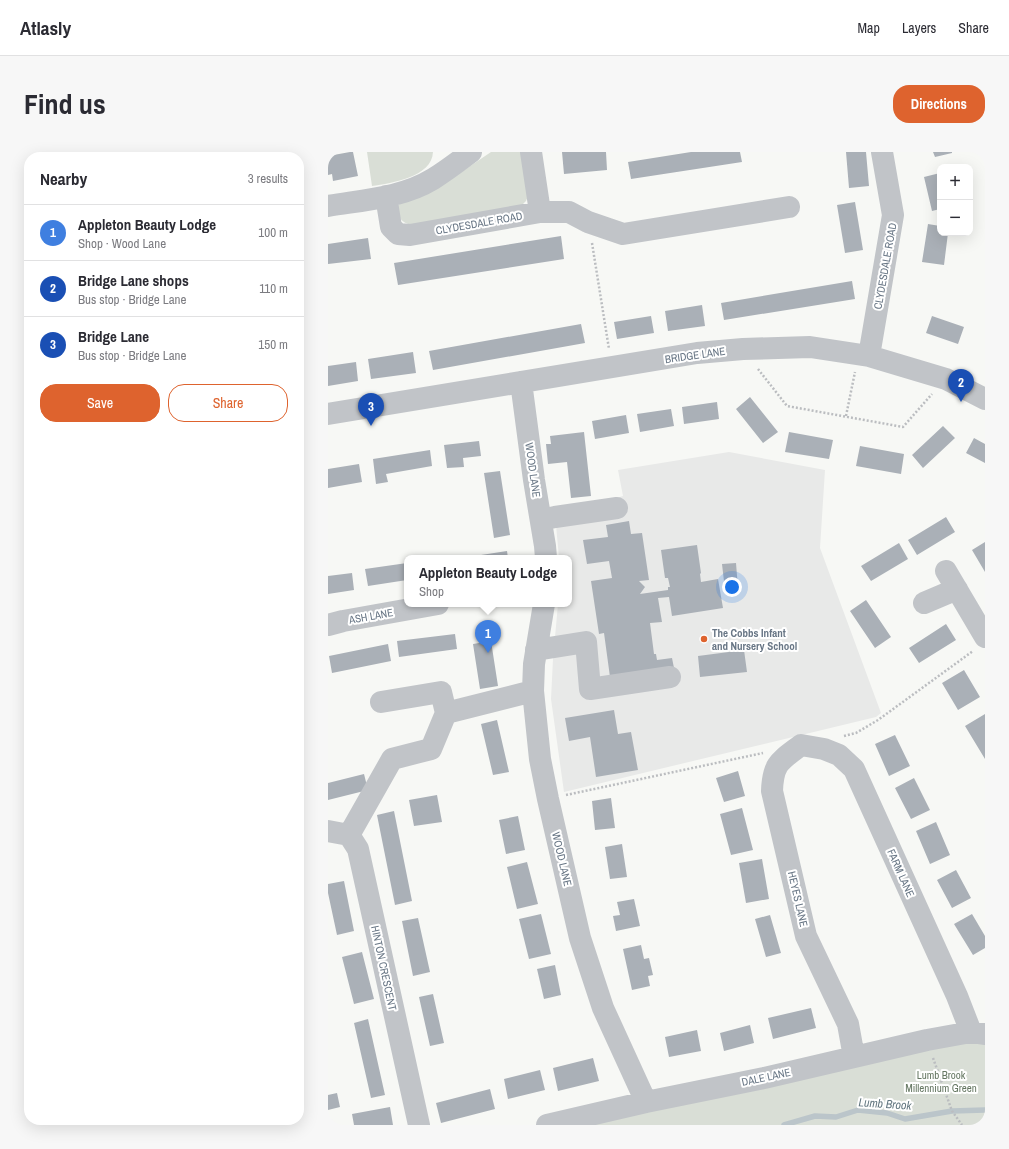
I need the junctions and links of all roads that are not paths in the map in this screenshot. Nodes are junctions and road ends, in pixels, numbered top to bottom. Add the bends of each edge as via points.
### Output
1 (531, 152) edge
2 (882, 152) edge
3 (458, 156) edge
4 (386, 196) junction
5 (328, 206) edge
6 (789, 207) dead end
7 (540, 212) junction
8 (864, 355) junction
9 (521, 382) junction
10 (985, 398) edge
11 (328, 414) edge
12 (617, 508) dead end
13 (541, 520) junction
14 (546, 555) edge
15 (924, 603) dead end
16 (421, 607) edge
17 (543, 607) edge
18 (328, 625) edge
19 (985, 637) edge
20 (536, 650) junction
21 (670, 677) dead end
22 (533, 691) junction
23 (381, 702) dead end
24 (446, 713) junction
25 (801, 745) joint
26 (338, 833) edge
27 (978, 1033) edge
28 (854, 1057) junction
29 (646, 1102) junction
30 (419, 1125) edge
31 (547, 1125) edge

1 - 7 street
2 - 8 street, CLYDESDALE ROAD via 893,215
3 - 4 street via 433,179 409,190
4 - 5 street
4 - 7 street, CLYDESDALE ROAD via 391,227 398,234 410,235
6 - 7 street via 623,234 588,222 569,212
8 - 9 street, BRIDGE LANE via 810,347 743,348 696,353
8 - 10 street, BRIDGE LANE via 946,379
9 - 11 street, BRIDGE LANE
9 - 13 street, WOOD LANE
12 - 13 street
13 - 14 street, WOOD LANE
15 - 19 street via 952,580
16 - 18 street, ASH LANE
17 - 20 street, WOOD LANE
20 - 21 street via 586,642 590,689
20 - 22 street, WOOD LANE
22 - 24 street
22 - 29 street, WOOD LANE via 541,766 580,938 603,1008
23 - 24 street via 441,692
24 - 26 street via 432,749 392,759
25 - 27 street, FARM LANE via 839,755 854,769 957,996
25 - 28 street, HEYES LANE via 779,762 773,778 772,791 806,936 848,1024
26 - 30 street, HINTON CRESCENT via 358,849
27 - 28 street, DALE LANE via 926,1040
28 - 29 street, DALE LANE
29 - 31 street, DALE LANE

